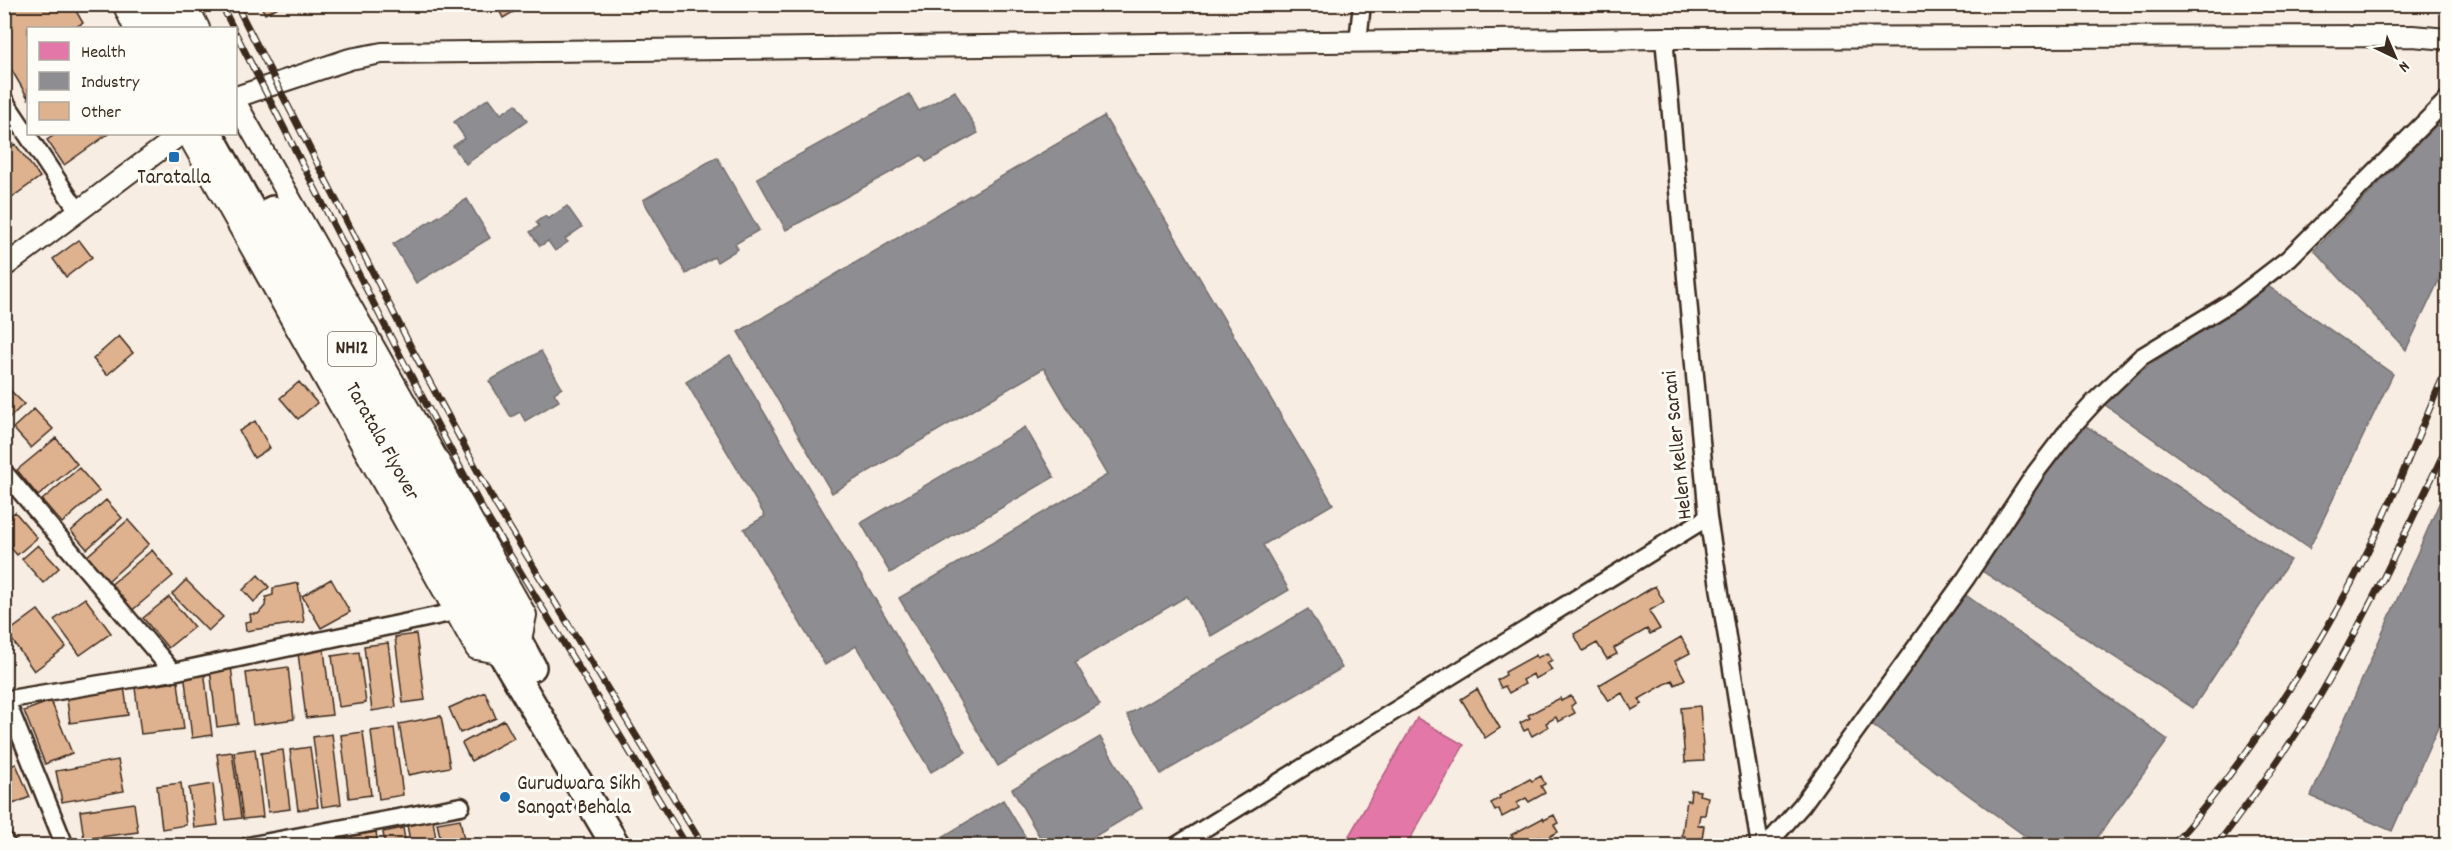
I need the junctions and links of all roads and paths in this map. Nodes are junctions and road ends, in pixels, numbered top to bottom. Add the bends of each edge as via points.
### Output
1 (123, 4) edge
2 (143, 4) edge
3 (165, 4) edge
4 (187, 4) edge
5 (1362, 4) edge
6 (134, 27) edge
7 (154, 27) edge
8 (176, 27) edge
9 (198, 27) edge
10 (1664, 38) junction
11 (2448, 39) edge
12 (1358, 42) junction
13 (237, 97) edge
14 (2448, 99) edge
15 (4, 100) edge
16 (237, 106) edge
17 (27, 134) edge
18 (27, 135) edge
19 (180, 135) edge
20 (188, 135) edge
21 (209, 135) edge
22 (229, 135) edge
23 (78, 211) junction
24 (4, 267) edge
25 (4, 472) edge
26 (1708, 517) junction
27 (463, 564) junction
28 (455, 612) junction
29 (512, 650) junction
30 (173, 672) junction
31 (5, 700) edge
32 (461, 806) dead end
33 (4, 840) edge
34 (7, 846) edge
35 (65, 846) edge
36 (248, 846) edge
37 (616, 846) edge
38 (635, 846) edge
39 (1176, 846) edge
40 (1760, 846) edge
41 (1766, 846) edge

1 - 6 street
2 - 7 highway
3 - 8 highway
4 - 9 street
5 - 12 street
10 - 11 street
10 - 12 street
10 - 26 street, Helen Keller Sarani
12 - 13 street via 382,53 350,59
14 - 41 street via 2289,258 2233,301 2141,357 2065,434 1802,805
15 - 17 street
16 - 29 street via 526,615
18 - 23 street
19 - 23 street
20 - 28 street
21 - 27 highway, Taratala Flyover / NH12
22 - 27 highway, Taratala Flyover / NH12
23 - 24 street
25 - 30 street
26 - 39 street
26 - 40 street, Helen Keller Sarani
27 - 29 highway, Taratala Flyover / NH12
28 - 29 street via 476,649
28 - 30 street
29 - 37 highway, NH12
29 - 38 highway, NH12
30 - 31 street
31 - 35 street
32 - 36 street
33 - 34 street

